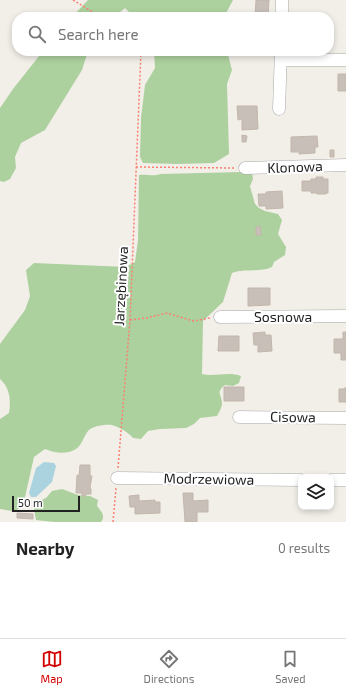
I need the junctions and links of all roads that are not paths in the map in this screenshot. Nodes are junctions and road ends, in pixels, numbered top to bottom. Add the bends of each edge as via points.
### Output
1 (282, 0) edge
2 (282, 12) edge
3 (281, 56) edge
4 (294, 56) edge
5 (346, 60) edge
6 (279, 109) dead end
7 (346, 165) edge
8 (245, 168) road end
9 (346, 316) edge
10 (220, 317) road end
11 (239, 417) dead end
12 (346, 418) edge
13 (117, 478) road end
14 (298, 480) edge
15 (334, 480) edge
16 (346, 480) edge

1 - 2 street
3 - 6 street
4 - 5 street
7 - 8 street, Klonowa
9 - 10 street, Sosnowa
11 - 12 street, Cisowa
13 - 14 street, Modrzewiowa
15 - 16 street

